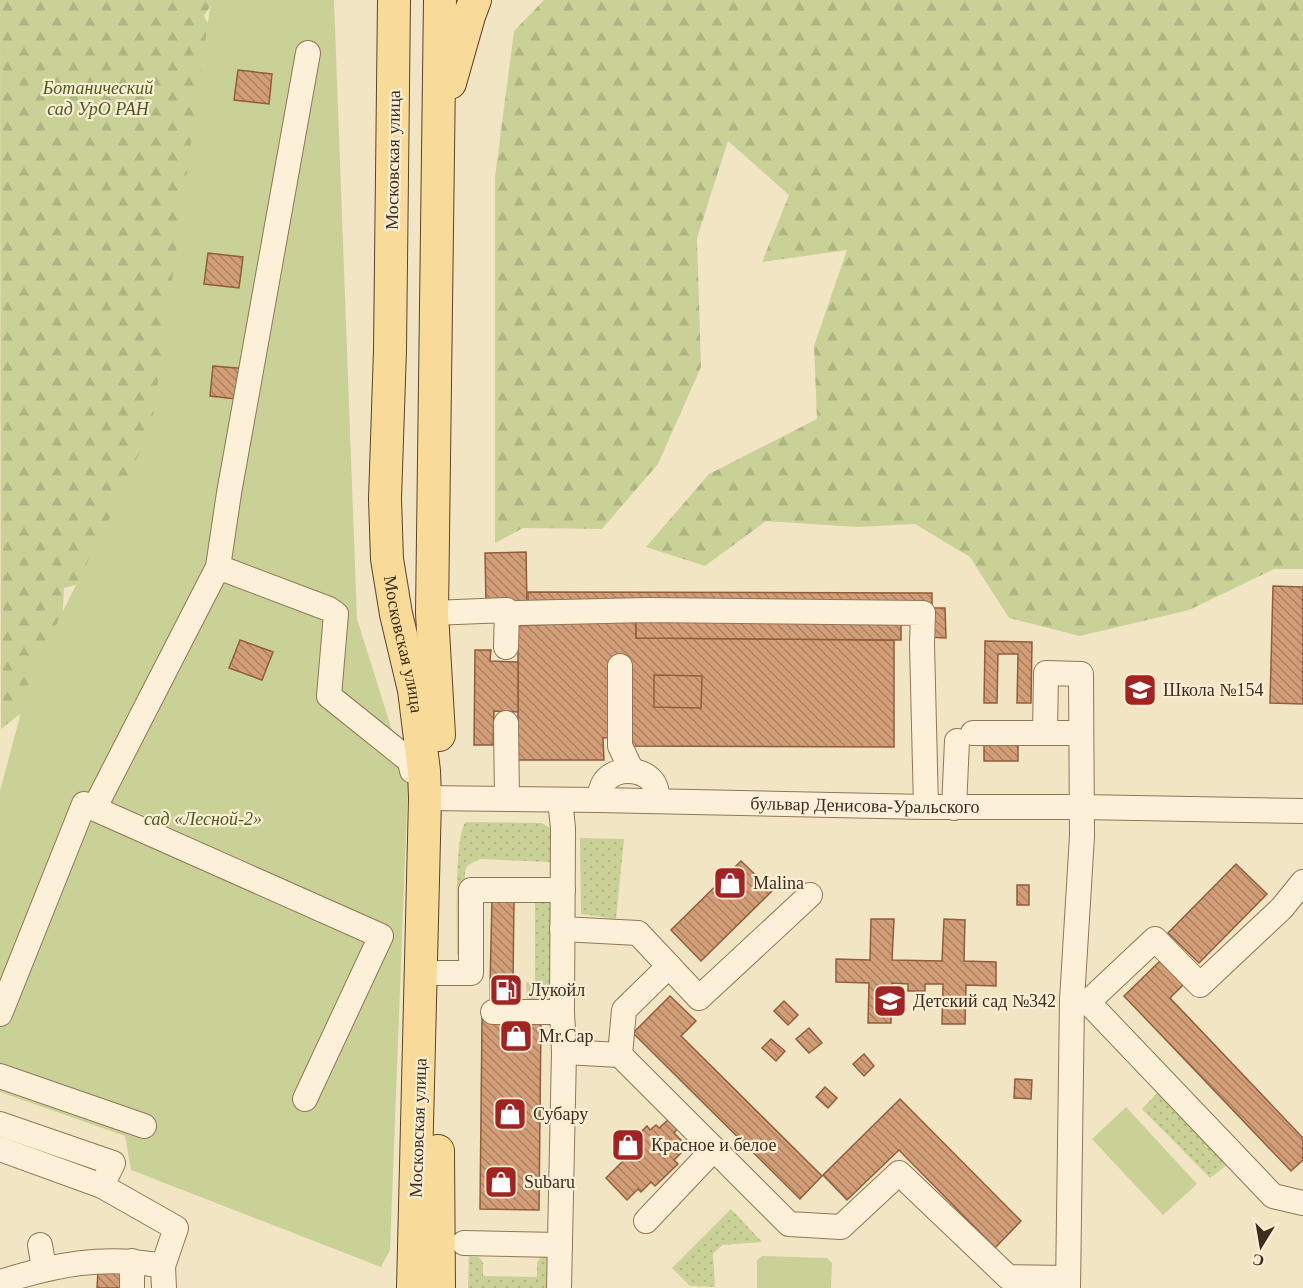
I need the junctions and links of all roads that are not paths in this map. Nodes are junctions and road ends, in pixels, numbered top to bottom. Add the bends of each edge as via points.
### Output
1 (394, 0) edge
2 (440, 0) edge
3 (475, 0) edge
4 (308, 53) dead end
5 (437, 127) junction
6 (218, 567) junction
7 (432, 613) junction
8 (518, 613) dead end
9 (506, 647) dead end
10 (620, 666) dead end
11 (506, 723) dead end
12 (1045, 733) junction
13 (1081, 733) junction
14 (632, 771) junction
15 (429, 789) junction
16 (507, 798) junction
17 (560, 800) junction
18 (598, 800) junction
19 (658, 801) junction
20 (95, 807) junction
21 (926, 807) junction
22 (1081, 807) junction
23 (954, 808) junction
24 (1303, 811) edge
25 (1303, 882) edge
26 (563, 890) junction
27 (810, 895) dead end
28 (562, 929) junction
29 (669, 966) junction
30 (437, 973) junction
31 (1080, 1001) junction
32 (493, 1012) dead end
33 (562, 1012) junction
34 (0, 1014) edge
35 (564, 1052) junction
36 (620, 1056) junction
37 (0, 1076) edge
38 (305, 1099) dead end
39 (0, 1124) edge
40 (144, 1126) dead end
41 (0, 1149) edge
42 (714, 1149) junction
43 (102, 1186) junction
44 (1303, 1203) edge
45 (646, 1221) dead end
46 (464, 1243) dead end
47 (560, 1245) junction
48 (132, 1261) junction
49 (164, 1277) edge
50 (0, 1282) edge
51 (1068, 1283) edge
52 (132, 1288) edge
53 (413, 1288) edge
54 (439, 1288) edge
55 (559, 1288) edge

1 - 15 main road, Московская улица via 387,559 414,690
2 - 5 main road, Московская улица
3 - 5 main road
4 - 6 street
5 - 7 main road, Московская улица
6 - 15 street via 336,614 329,696 410,761 411,771
6 - 20 street
7 - 9 street via 507,610
7 - 15 main road, Московская улица via 439,735
8 - 21 street via 647,610 923,614
10 - 14 street via 620,746
11 - 16 street
12 - 13 street
12 - 13 street via 1046,673 1081,674
12 - 23 street via 965,737
13 - 22 street
14 - 18 street via 618,772 604,782
14 - 19 street via 655,784
15 - 16 street, бульвар Денисова-Уральского
15 - 30 main road, Московская улица
15 - 53 main road, Московская улица
16 - 17 street, бульвар Денисова-Уральского
17 - 18 street, бульвар Денисова-Уральского
17 - 26 street
18 - 19 street, бульвар Денисова-Уральского
19 - 21 street, бульвар Денисова-Уральского
20 - 34 street via 84,804
20 - 38 street via 381,936
21 - 23 street, бульвар Денисова-Уральского
22 - 23 street, бульвар Денисова-Уральского
22 - 24 street, бульвар Денисова-Уральского
22 - 31 street
25 - 31 street via 1282,908 1200,985 1155,939
26 - 28 street
26 - 30 street via 471,890 471,974
27 - 29 street via 699,998
28 - 29 street via 638,933
28 - 33 street
29 - 36 street via 624,1010
30 - 54 main road, Московская улица
31 - 44 street via 1273,1196
31 - 51 street
32 - 33 street
33 - 35 street
35 - 36 street
35 - 47 street
36 - 42 street
37 - 40 street
39 - 43 street via 113,1163
41 - 43 street
42 - 45 street
42 - 51 street via 789,1224 841,1227 899,1173 1008,1277
43 - 49 street via 176,1228
46 - 47 street
47 - 55 street
48 - 49 street
48 - 50 street via 85,1262 42,1256
48 - 52 street

